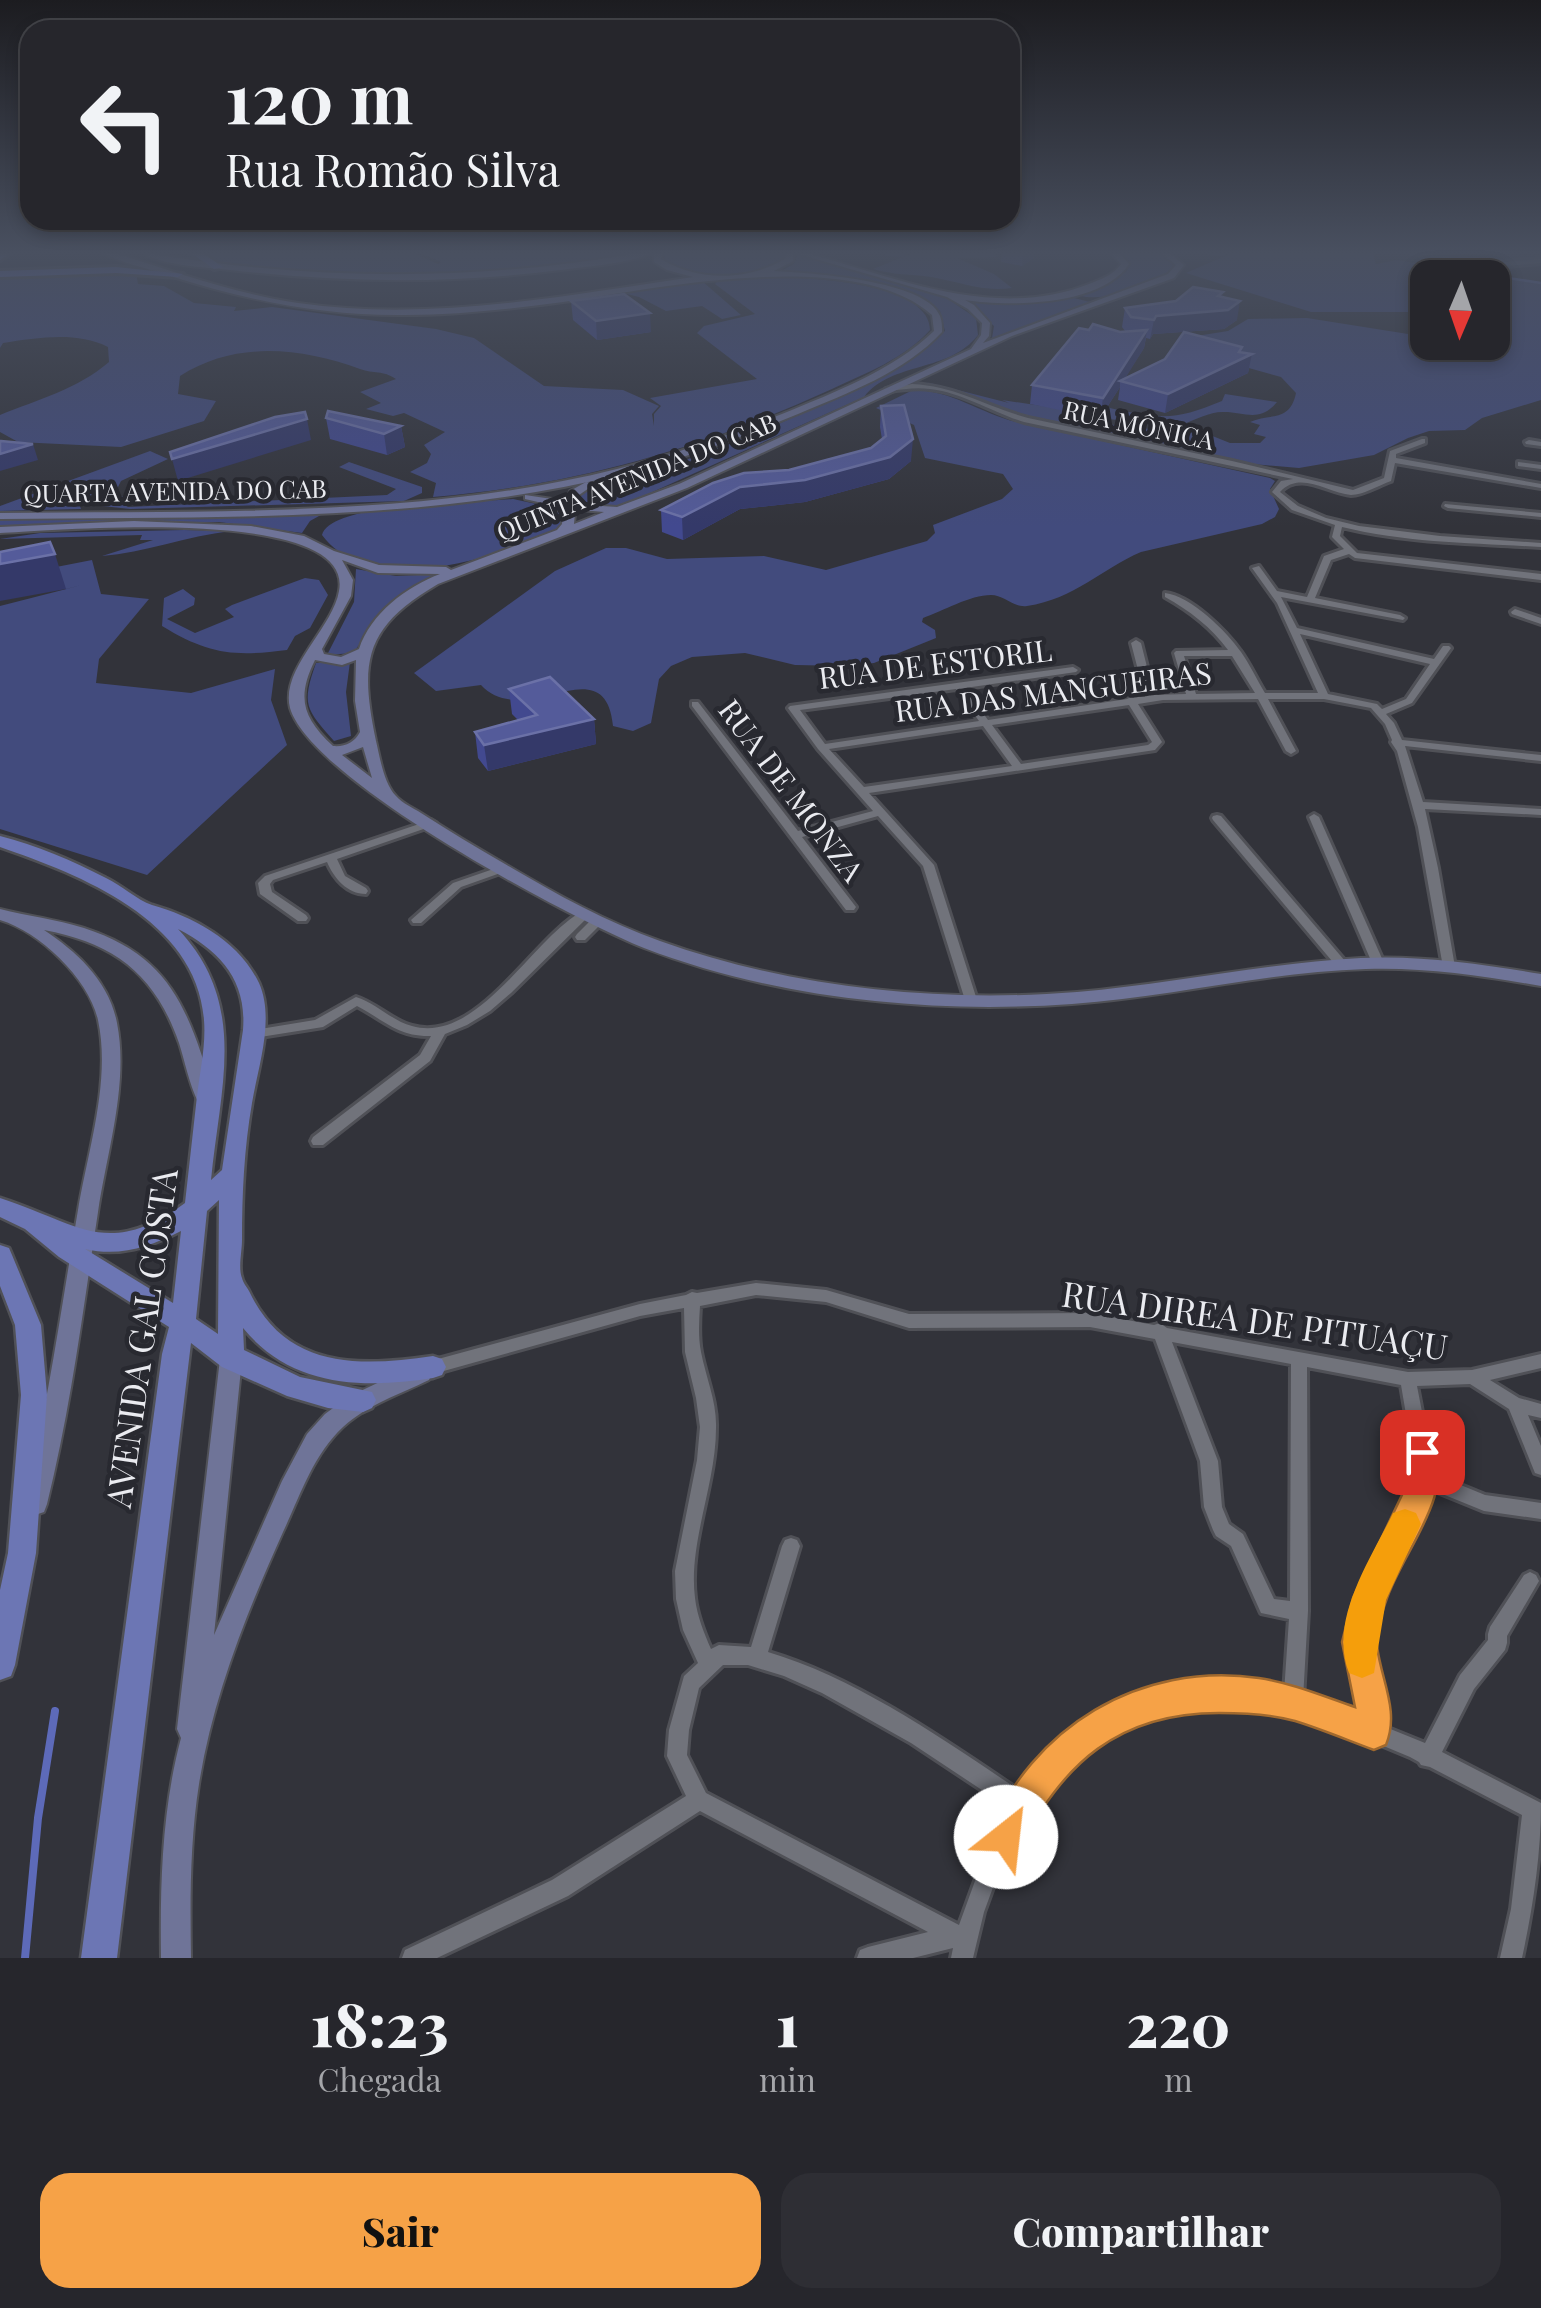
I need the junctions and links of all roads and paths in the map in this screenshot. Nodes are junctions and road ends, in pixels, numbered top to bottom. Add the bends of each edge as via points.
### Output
1 (922, 344) edge
2 (977, 344) edge
3 (992, 344) edge
4 (962, 356) junction
5 (886, 390) junction
6 (1422, 441) dead end
7 (1529, 442) dead end
8 (1541, 444) edge
9 (1393, 460) junction
10 (1521, 464) dead end
11 (1541, 468) edge
12 (1260, 470) junction
13 (610, 477) junction
14 (1308, 479) junction
15 (1290, 481) junction
16 (1541, 486) edge
17 (498, 498) junction
18 (641, 503) junction
19 (1448, 506) dead end
20 (350, 508) junction
21 (1541, 515) edge
22 (0, 516) edge
23 (1338, 526) junction
24 (0, 530) edge
25 (560, 535) junction
26 (323, 545) junction
27 (1541, 545) edge
28 (1348, 551) junction
29 (336, 554) junction
30 (476, 565) junction
31 (1256, 568) dead end
32 (1541, 576) edge
33 (1274, 593) junction
34 (1168, 595) dead end
35 (1310, 600) junction
36 (1515, 612) dead end
37 (1400, 618) dead end
38 (1541, 620) edge
39 (1294, 630) junction
40 (1136, 643) dead end
41 (316, 648) junction
42 (1446, 648) dead end
43 (363, 652) junction
44 (1237, 653) junction
45 (1436, 662) junction
46 (1073, 670) dead end
47 (958, 685) junction
48 (1258, 695) junction
49 (1191, 696) junction
50 (1324, 696) junction
51 (1150, 698) junction
52 (1130, 700) junction
53 (695, 704) dead end
54 (1382, 712) junction
55 (984, 722) junction
56 (367, 732) junction
57 (1396, 742) junction
58 (318, 744) junction
59 (822, 747) junction
60 (1290, 752) dead end
61 (1541, 758) edge
62 (1018, 768) junction
63 (861, 792) junction
64 (388, 796) junction
65 (1420, 806) junction
66 (880, 812) junction
67 (1541, 812) edge
68 (1314, 817) dead end
69 (1217, 818) dead end
70 (431, 823) junction
71 (796, 835) junction
72 (0, 841) edge
73 (330, 856) junction
74 (502, 869) junction
75 (362, 891) dead end
76 (134, 901) junction
77 (850, 907) dead end
78 (6, 916) edge
79 (302, 918) dead end
80 (589, 918) junction
81 (418, 920) dead end
82 (581, 937) dead end
83 (1341, 964) junction
84 (1378, 964) junction
85 (1449, 967) junction
86 (1541, 980) edge
87 (970, 1000) junction
88 (440, 1032) junction
89 (254, 1034) junction
90 (207, 1102) junction
91 (318, 1141) dead end
92 (230, 1176) junction
93 (0, 1208) edge
94 (197, 1209) junction
95 (82, 1252) junction
96 (0, 1254) edge
97 (228, 1268) junction
98 (692, 1298) junction
99 (183, 1320) junction
100 (1160, 1330) junction
101 (232, 1359) junction
102 (1541, 1361) edge
103 (1299, 1362) junction
104 (432, 1368) junction
105 (1472, 1378) junction
106 (1408, 1379) junction
107 (363, 1400) junction
108 (1514, 1404) junction
109 (1541, 1411) edge
110 (1541, 1467) edge
111 (1426, 1479) junction
112 (1541, 1511) edge
113 (791, 1546) dead end
114 (22, 1553) junction
115 (1530, 1581) dead end
116 (1300, 1611) junction
117 (758, 1655) junction
118 (708, 1664) junction
119 (0, 1665) edge
120 (1293, 1703) junction
121 (1374, 1732) junction
122 (1428, 1758) junction
123 (186, 1780) junction
124 (699, 1800) junction
125 (1022, 1804) junction
126 (1537, 1811) edge
127 (961, 1944) edge
128 (99, 1958) edge
129 (176, 1958) edge
130 (413, 1958) edge
131 (868, 1958) edge
132 (1511, 1958) edge

1 - 13 main road, QUINTA AVENIDA DO CAB via 894,365 778,422
2 - 4 main road
3 - 4 main road, QUINTA AVENIDA DO CAB
4 - 5 main road, QUINTA AVENIDA DO CAB
5 - 12 street, RUA MÔNICA via 918,384 961,392 1016,417
5 - 18 main road, QUINTA AVENIDA DO CAB
6 - 9 street via 1393,454
7 - 8 street
9 - 14 street, RUA MÔNICA via 1388,478 1354,493
9 - 16 street
10 - 11 street
12 - 14 street, RUA MÔNICA
12 - 15 street
13 - 17 main road, QUINTA AVENIDA DO CAB
13 - 18 main road via 578,490 574,502 605,510
14 - 15 street
15 - 23 street via 1277,488 1282,500
17 - 20 main road, QUINTA AVENIDA DO CAB
17 - 25 main road via 545,499 564,507 570,519
18 - 25 main road, QUINTA AVENIDA DO CAB
19 - 21 street
20 - 22 main road, QUARTA AVENIDA DO CAB
20 - 26 main road via 316,526
23 - 27 street
23 - 28 street via 1336,537
24 - 26 main road, QUARTA AVENIDA DO CAB via 228,526 279,531
25 - 30 main road, QUINTA AVENIDA DO CAB
26 - 29 main road, QUARTA AVENIDA DO CAB
28 - 32 street
28 - 35 street via 1327,558
29 - 30 main road, QUARTA AVENIDA DO CAB via 402,572
29 - 41 main road via 346,590
30 - 43 main road via 434,580 395,606
31 - 33 street
33 - 35 street
33 - 39 street
34 - 44 street via 1218,627
35 - 37 street
36 - 38 street
39 - 45 street
39 - 50 street
40 - 51 street
41 - 43 main road via 319,657 333,661
41 - 58 main road via 296,705
42 - 45 street
43 - 56 main road via 358,674
44 - 48 street
44 - 49 street via 1178,653
45 - 54 street via 1409,701
46 - 47 street, RUA DE ESTORIL
47 - 55 street
47 - 59 street, RUA DE ESTORIL via 795,706
48 - 49 street, RUA DAS MANGUEIRAS
48 - 50 street, RUA DAS MANGUEIRAS
48 - 60 street
49 - 51 street, RUA DAS MANGUEIRAS
50 - 54 street, RUA DAS MANGUEIRAS
51 - 52 street, RUA DAS MANGUEIRAS
52 - 55 street, RUA DAS MANGUEIRAS
52 - 62 street via 1154,734 1151,748
53 - 71 street, RUA DE MONZA
54 - 57 street
55 - 59 street, RUA DAS MANGUEIRAS
55 - 62 street
56 - 58 main road via 357,746 342,751
56 - 64 main road
57 - 61 street
57 - 65 street
58 - 64 main road
59 - 63 street, RUA DE ESTORIL
62 - 63 street
63 - 66 street, RUA DE ESTORIL
64 - 70 main road
65 - 67 street
65 - 85 street
66 - 71 street
66 - 87 street, RUA DE ESTORIL via 928,865
68 - 84 street
69 - 83 street
70 - 73 street
70 - 74 main road
71 - 77 street, RUA DE MONZA
72 - 76 main road, AVENIDA GAL COSTA
73 - 75 street via 340,878
73 - 79 street via 264,883 266,894
74 - 80 main road
74 - 81 street via 456,885
76 - 89 main road via 220,944 254,997
76 - 90 main road, AVENIDA GAL COSTA via 182,944 207,986 214,1015
78 - 90 main road via 78,932 154,972 188,1041
78 - 95 main road via 86,974 106,1018 107,1084
80 - 82 street
80 - 87 main road via 671,951 775,977
80 - 88 street via 498,996
83 - 84 main road
83 - 87 main road
84 - 85 main road
85 - 86 main road
88 - 89 street via 406,1029 356,1001 318,1024
88 - 91 street via 425,1058
89 - 92 main road
90 - 94 main road, AVENIDA GAL COSTA
92 - 94 main road
92 - 97 main road
93 - 95 main road
94 - 95 main road via 132,1242
94 - 99 main road, AVENIDA GAL COSTA
95 - 99 main road
95 - 114 main road via 52,1444
96 - 114 main road via 23,1302 31,1349 34,1395
97 - 101 main road
97 - 104 main road via 258,1332 302,1362 358,1377
98 - 100 street, RUA DIREA DE PITUAÇU via 786,1291 909,1321 1090,1320
98 - 104 street, RUA DIREA DE PITUAÇU
98 - 118 street via 692,1347 708,1424 682,1590 689,1626
99 - 101 main road
99 - 128 main road, AVENIDA GAL COSTA
100 - 103 street, RUA DIREA DE PITUAÇU
100 - 116 street via 1208,1460 1222,1530 1237,1540 1268,1607
101 - 107 main road via 298,1392
101 - 123 main road
102 - 105 street, RUA DIREA DE PITUAÇU
103 - 106 street, RUA DIREA DE PITUAÇU
103 - 116 street
104 - 107 main road
105 - 106 street, RUA DIREA DE PITUAÇU
105 - 108 street
106 - 111 street
107 - 123 main road via 326,1428 303,1464 251,1580
108 - 109 street
108 - 110 street
111 - 112 street via 1484,1503
111 - 121 street via 1361,1628
113 - 117 street
114 - 119 main road
115 - 122 street
116 - 120 street
117 - 118 street via 732,1652
117 - 125 street via 890,1720
118 - 124 street via 692,1683 677,1756
120 - 121 street
120 - 125 street via 1217,1693 1148,1703 1086,1734
121 - 122 street
122 - 126 street
123 - 129 main road via 175,1876
124 - 127 street
124 - 130 street via 560,1888
125 - 127 street
126 - 132 street
127 - 131 street

